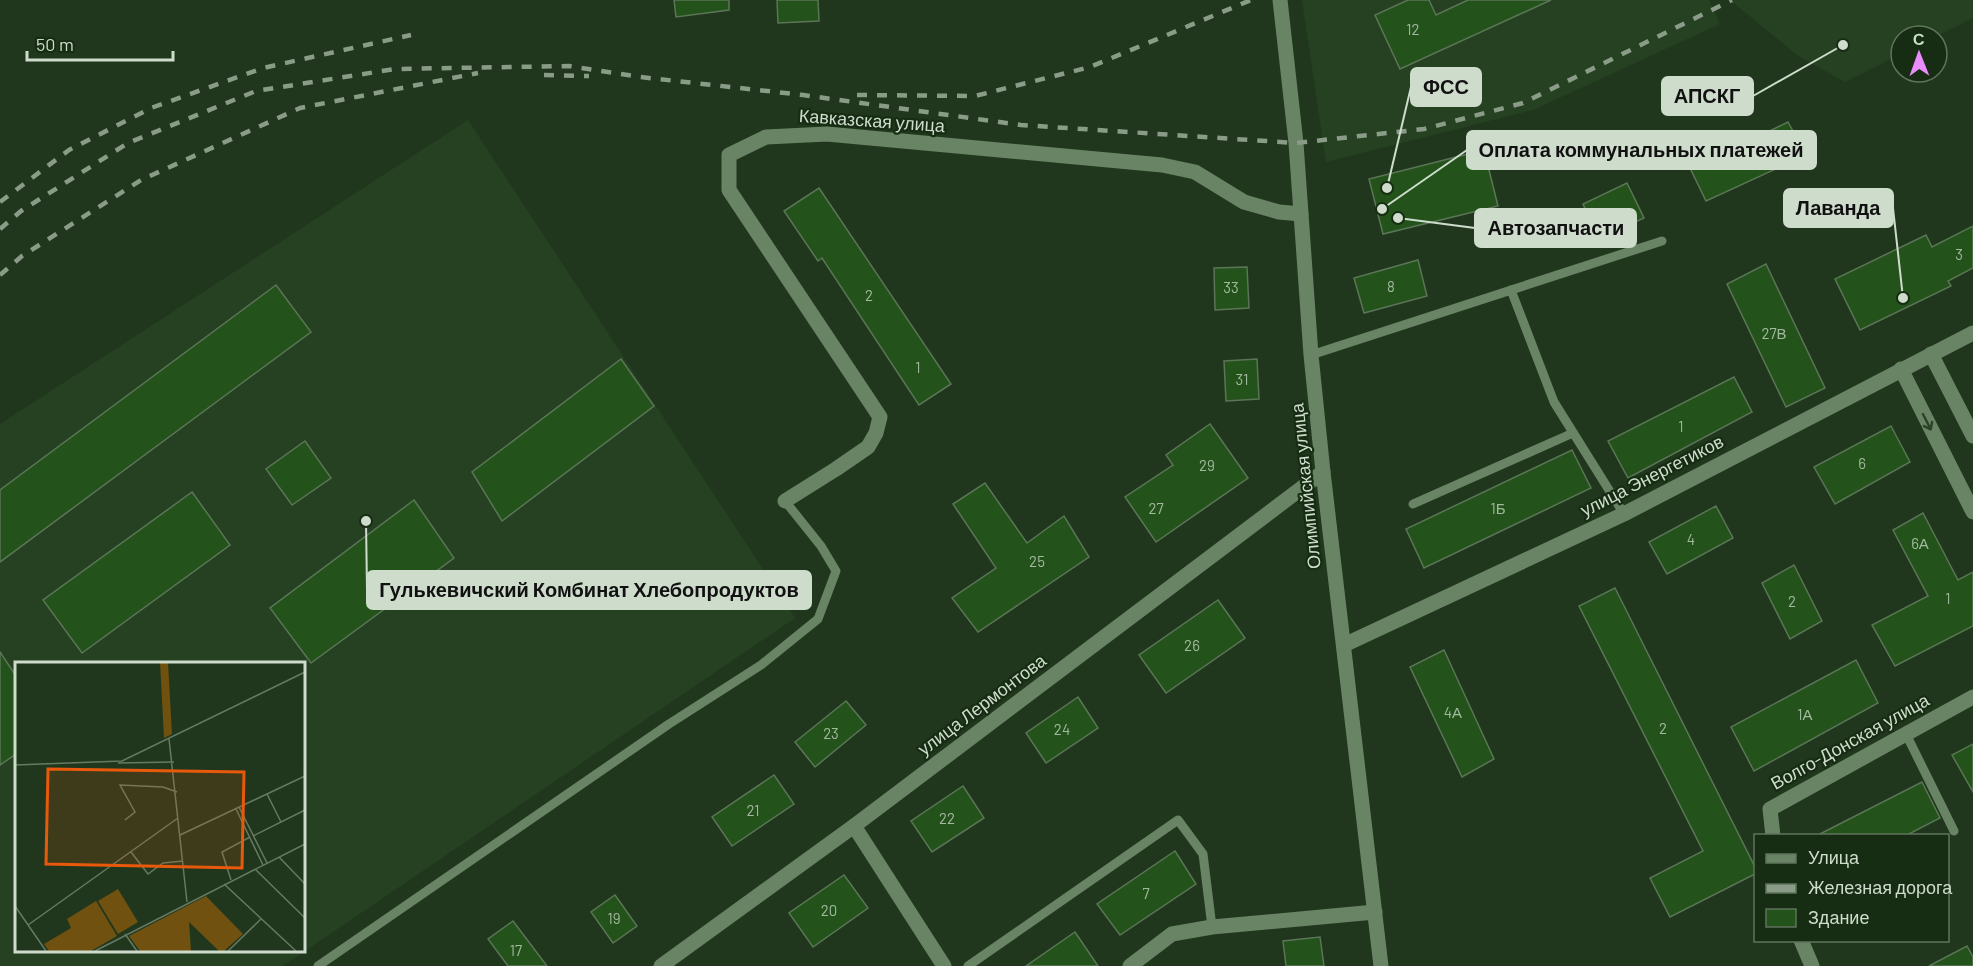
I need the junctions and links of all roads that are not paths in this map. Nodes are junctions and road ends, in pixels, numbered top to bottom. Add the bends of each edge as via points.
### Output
1 (1280, 0) edge
2 (1301, 214) junction
3 (1662, 241) dead end
4 (1511, 290) junction
5 (1973, 333) edge
6 (1931, 354) junction
7 (1311, 355) junction
8 (1901, 369) junction
9 (1573, 433) junction
10 (1973, 436) edge
11 (1323, 472) junction
12 (785, 501) joint
13 (1413, 504) dead end
14 (1973, 512) edge
15 (1624, 514) junction
16 (1344, 645) junction
17 (1973, 697) edge
18 (1906, 734) junction
19 (854, 826) junction
20 (1954, 831) dead end
21 (1773, 834) edge
22 (1375, 912) junction
23 (1212, 927) junction
24 (1802, 942) edge
25 (318, 966) edge
26 (661, 966) edge
27 (944, 966) edge
28 (968, 966) edge
29 (1130, 966) edge
30 (1382, 966) edge
31 (1812, 966) edge

1 - 2 street, Олимпийская улица
2 - 7 street, Олимпийская улица
2 - 12 street, Кавказская улица via 1244,202 1195,172 1162,165 827,134 766,137 729,154 729,190 880,417 867,447
3 - 4 lane
4 - 7 lane
4 - 9 lane via 1554,402
5 - 6 street, улица Энергетиков
6 - 8 street, улица Энергетиков
6 - 10 street
7 - 11 street, Олимпийская улица
8 -> 14 street
8 - 15 street, улица Энергетиков
9 - 13 lane
9 - 15 lane
11 - 16 street, Олимпийская улица
11 - 19 street, улица Лермонтова
12 - 25 lane via 836,571 818,619 761,665
15 - 16 street, улица Энергетиков
16 - 22 street, Олимпийская улица
17 - 18 street, Волго-Донская улица
18 - 20 lane
18 - 21 street, Волго-Донская улица via 1770,809
19 - 26 street, улица Лермонтова
19 - 27 street
22 - 23 street
22 - 30 street, Олимпийская улица
23 - 28 lane via 1203,854 1178,820
23 - 29 street via 1172,934
24 - 31 street

